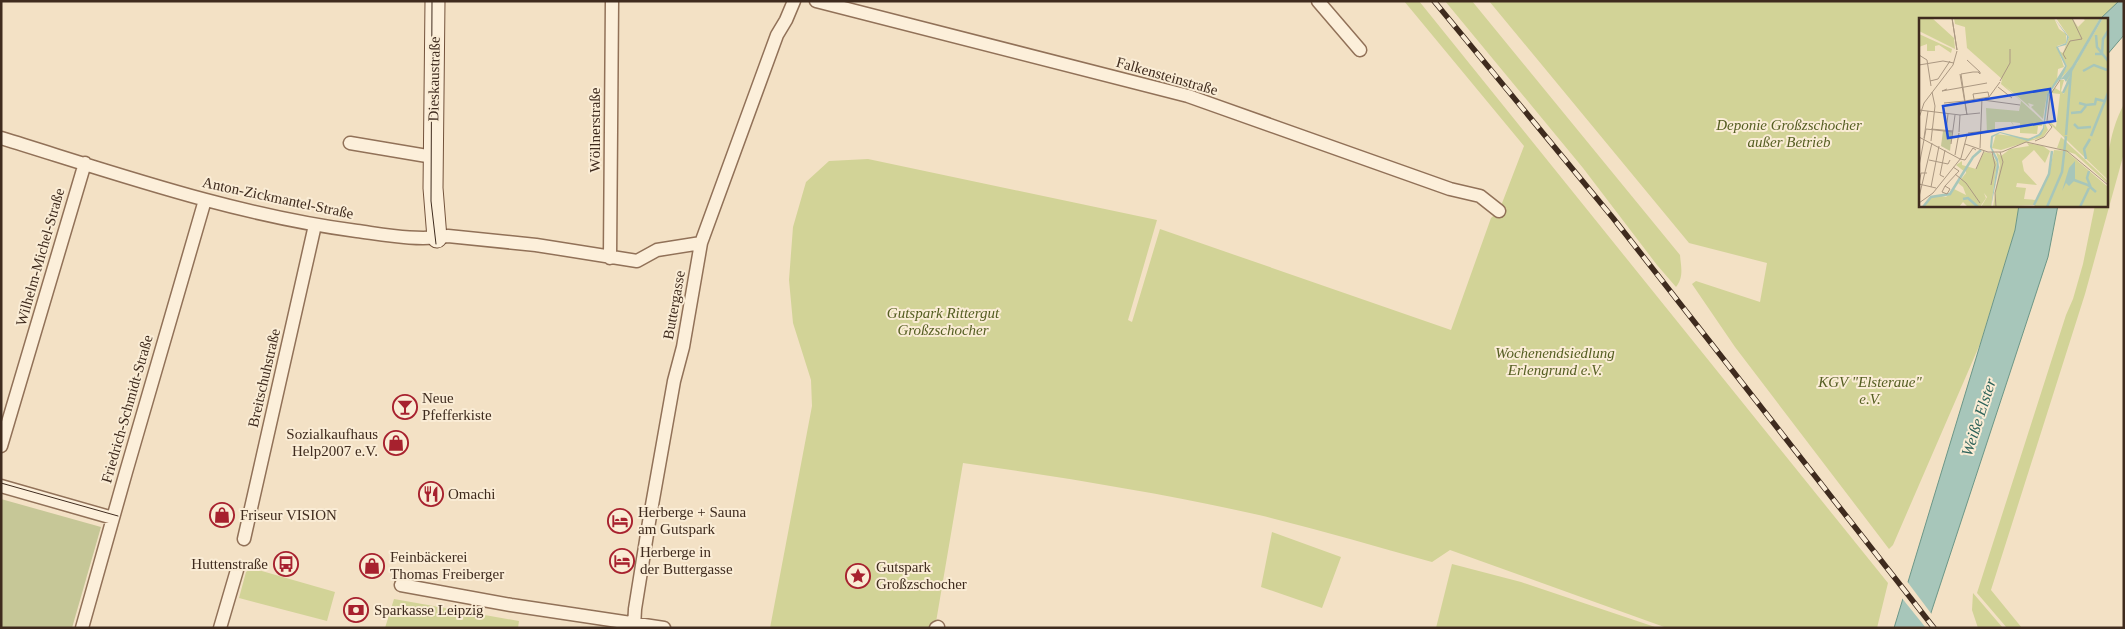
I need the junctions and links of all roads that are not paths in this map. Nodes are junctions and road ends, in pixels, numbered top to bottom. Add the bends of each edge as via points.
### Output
1 (435, 1) edge
2 (612, 1) edge
3 (794, 1) edge
4 (799, 1) edge
5 (816, 1) edge
6 (1318, 1) edge
7 (1360, 50) dead end
8 (1, 138) edge
9 (350, 142) dead end
10 (433, 156) junction
11 (85, 163) junction
12 (205, 200) junction
13 (1499, 211) dead end
14 (315, 225) junction
15 (437, 238) junction
16 (701, 243) junction
17 (610, 258) junction
18 (1, 446) edge
19 (1, 486) edge
20 (113, 518) junction
21 (244, 539) dead end
22 (237, 570) dead end
23 (401, 585) dead end
24 (634, 626) edge
25 (82, 628) edge
26 (220, 628) edge
27 (664, 628) edge

1 - 10 main road, Dieskaustraße
2 - 17 street, Wöllnerstraße
3 - 4 street
3 - 16 street, Buttergasse via 776,35
5 - 13 street, Falkensteinstraße via 1188,96 1450,189 1480,196
6 - 7 street
8 - 11 street, Anton-Zickmantel-Straße
9 - 10 street
10 - 15 main road, Dieskaustraße
11 - 12 street, Anton-Zickmantel-Straße
11 - 18 street, Wilhelm-Michel-Straße
12 - 14 street, Anton-Zickmantel-Straße
12 - 20 street, Friedrich-Schmidt-Straße
14 - 15 street, Anton-Zickmantel-Straße
14 - 21 street, Breitschuhstraße
15 - 17 street, Anton-Zickmantel-Straße via 448,236 536,245
16 - 17 street, Anton-Zickmantel-Straße via 657,250 636,261
16 - 24 street, Buttergasse via 649,522
19 - 20 street
20 - 25 street, Friedrich-Schmidt-Straße
22 - 26 street
23 - 24 street
24 - 27 street

